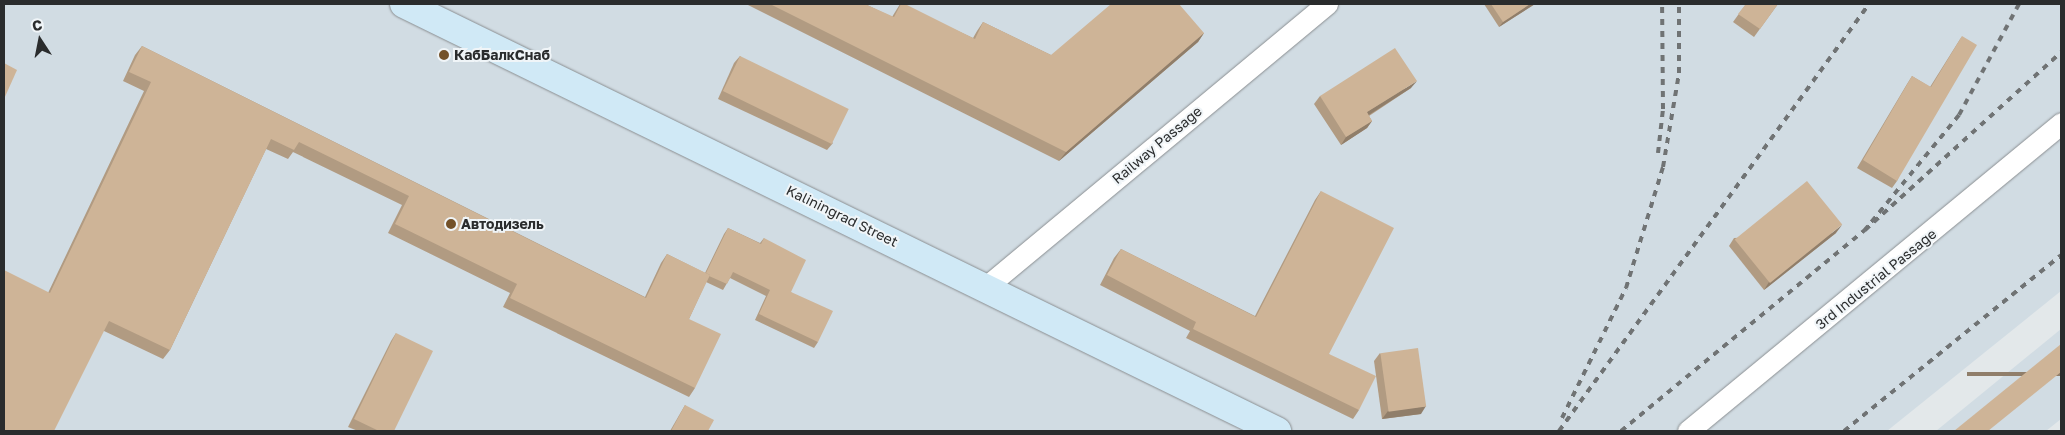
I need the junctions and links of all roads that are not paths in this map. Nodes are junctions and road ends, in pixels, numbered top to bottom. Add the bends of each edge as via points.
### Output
1 (404, 4) edge
2 (1327, 4) edge
3 (2061, 123) edge
4 (987, 286) junction
5 (1277, 431) edge
6 (1688, 431) edge

1 - 4 street, Kaliningrad Street
2 - 4 street, Railway Passage
3 - 6 street, 3rd Industrial Passage
4 - 5 street, Kaliningrad Street

